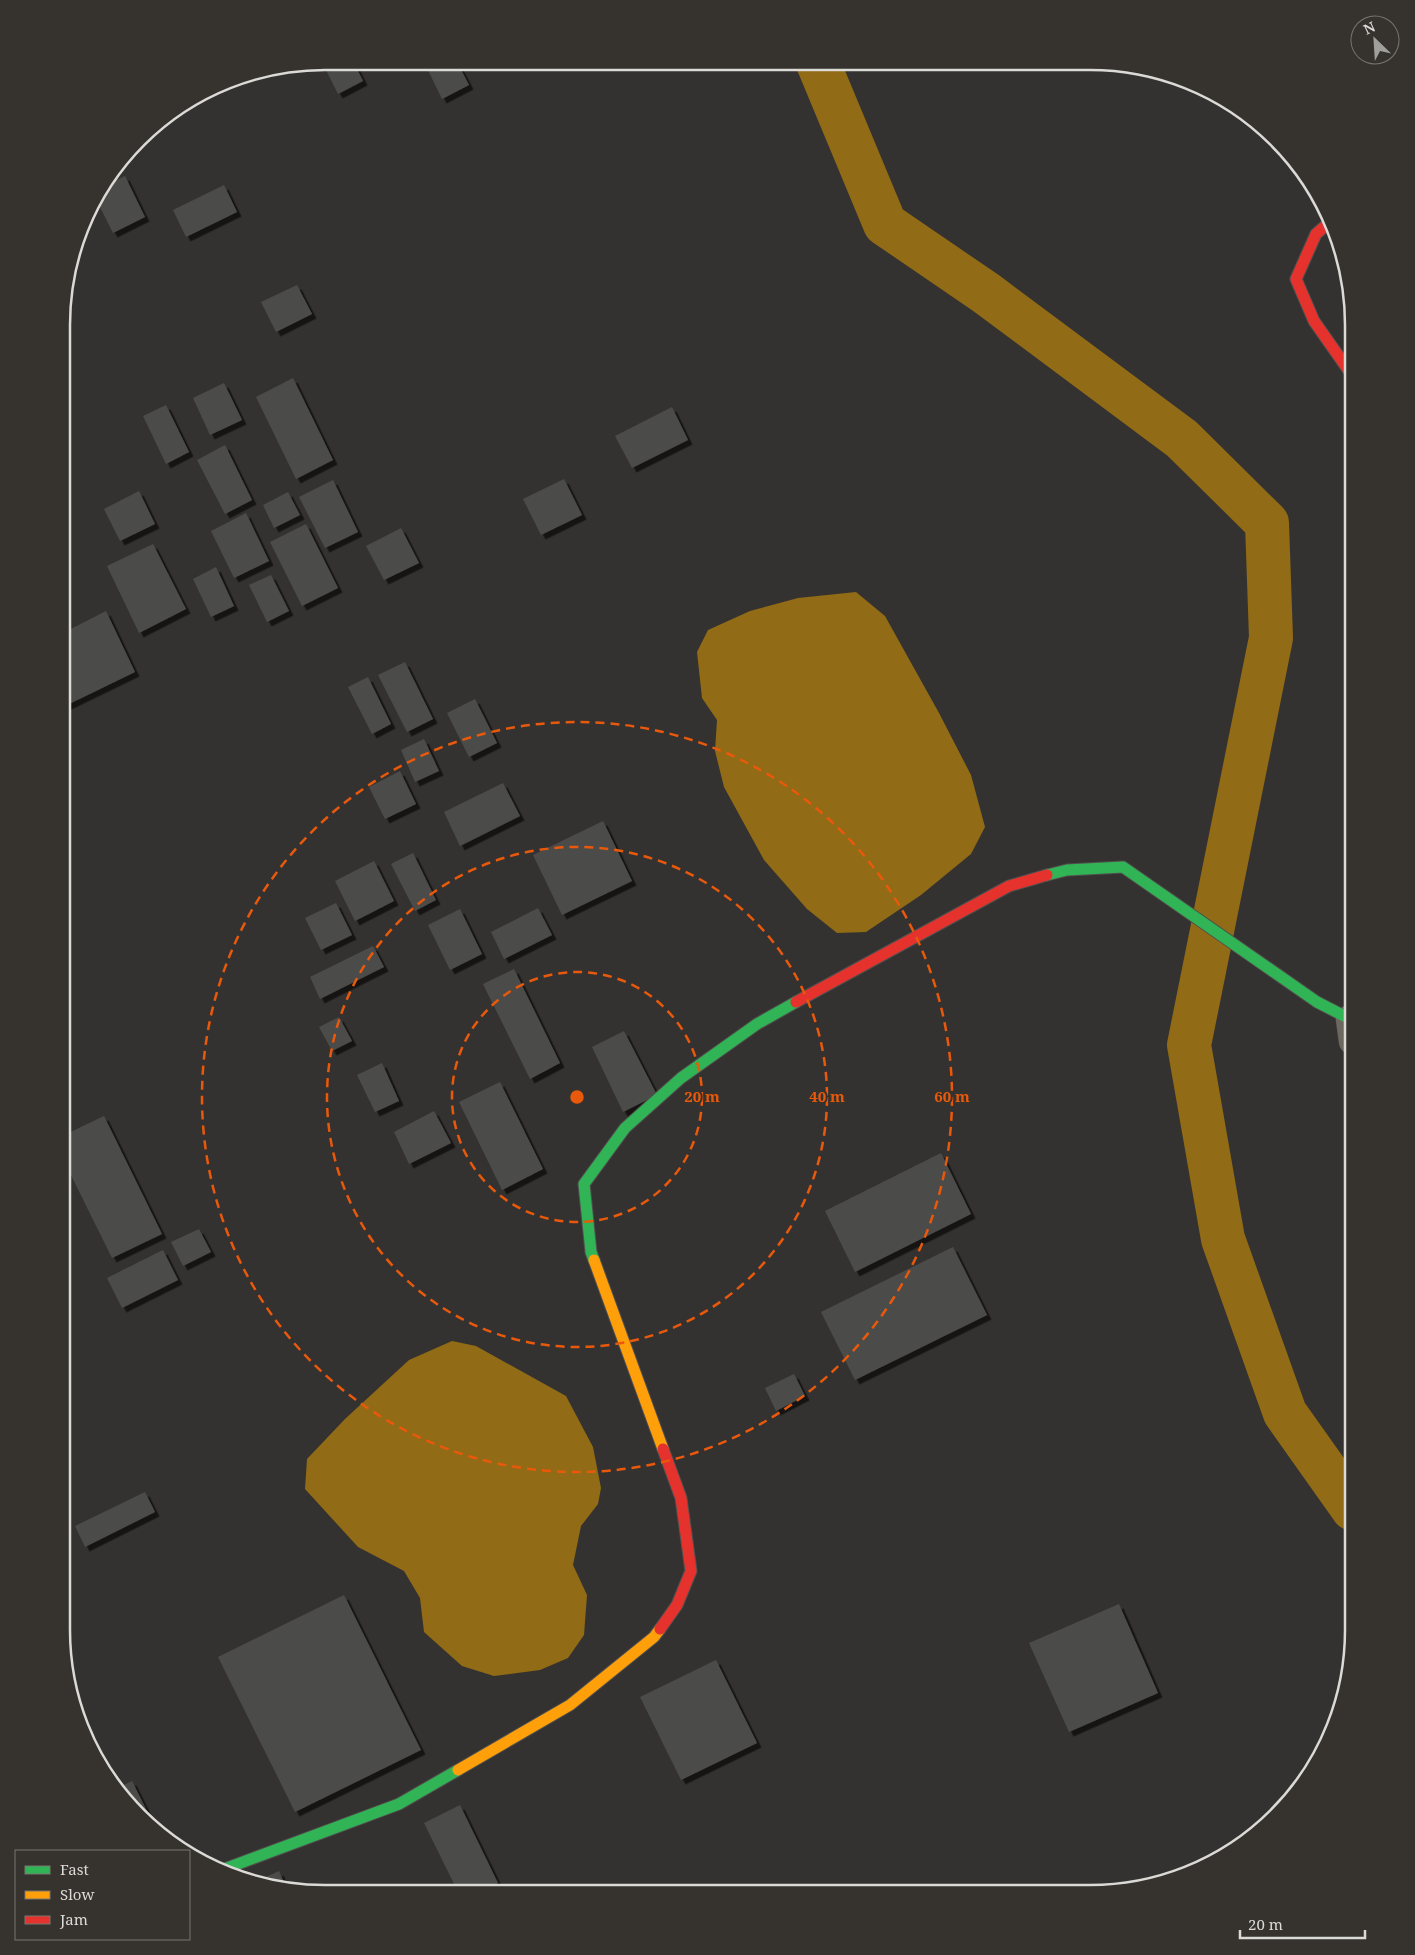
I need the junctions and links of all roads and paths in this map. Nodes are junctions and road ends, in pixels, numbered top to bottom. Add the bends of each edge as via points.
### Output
1 (1325, 226) edge
2 (1345, 365) edge
3 (1345, 1019) edge
4 (230, 1867) edge

1 - 2 street via 1316,234 1296,280 1314,320
3 - 4 street via 1123,866 1067,870 1009,886 757,1024 681,1078 625,1128 584,1184 591,1252 681,1498 691,1571 677,1605 654,1637 570,1706 399,1804

